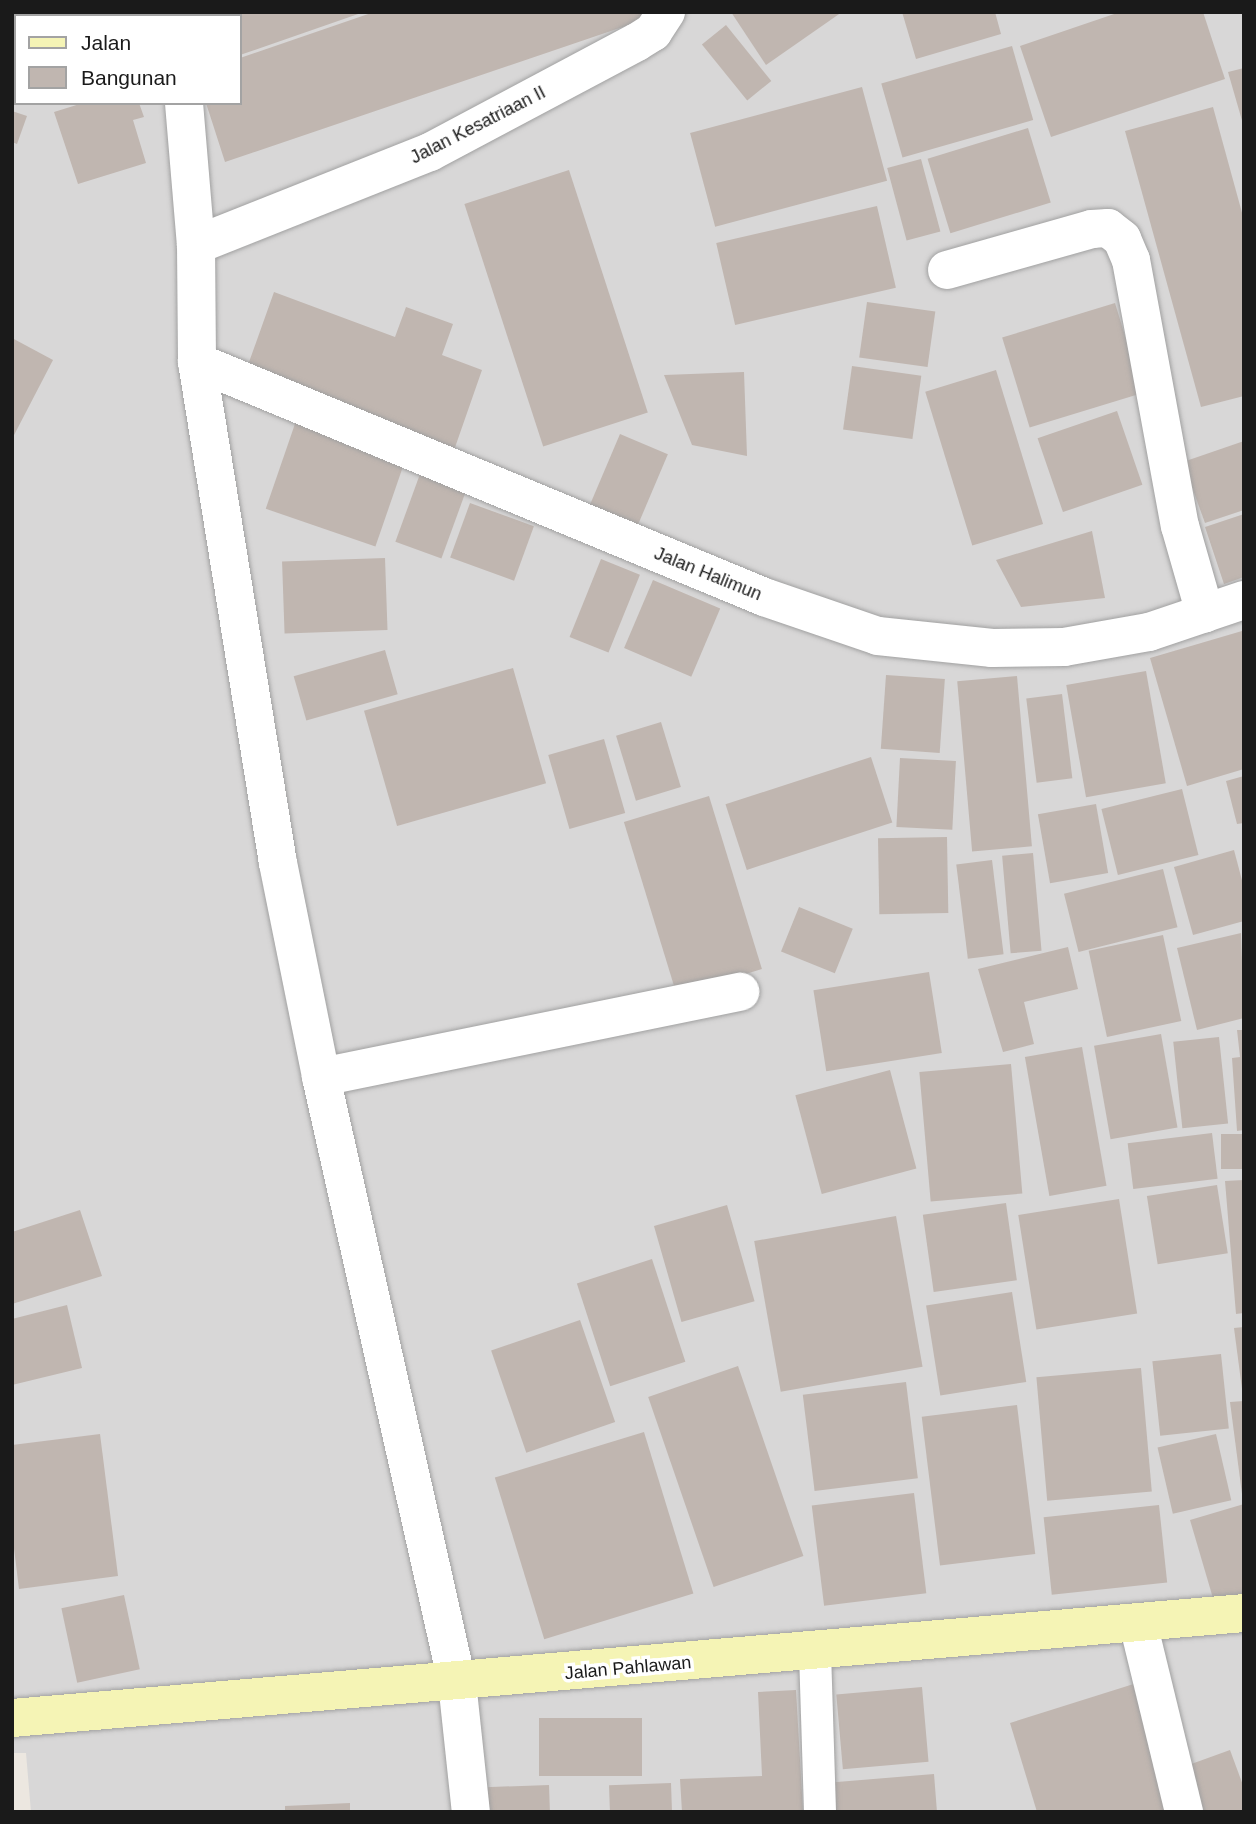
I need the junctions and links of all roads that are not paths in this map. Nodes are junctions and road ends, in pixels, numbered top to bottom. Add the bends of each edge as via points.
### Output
1 (666, 12) edge
2 (184, 105) edge
3 (196, 245) junction
4 (947, 270) dead end
5 (197, 362) junction
6 (1244, 600) edge
7 (1205, 613) junction
8 (740, 992) dead end
9 (321, 1077) junction
10 (1244, 1613) edge
11 (1138, 1623) junction
12 (815, 1652) junction
13 (457, 1682) junction
14 (12, 1718) edge
15 (471, 1812) edge
16 (820, 1812) edge
17 (1184, 1812) edge

1 - 3 street, Jalan Kesatriaan II via 653,32 637,42 430,152
2 - 3 street
3 - 5 street
4 - 7 street via 1092,229 1108,228 1122,239 1131,260 1180,526
5 - 7 street, Jalan Halimun via 764,597 878,636 992,648 1064,647 1149,632
5 - 9 street via 278,863
6 - 7 street, Jalan Halimun
8 - 9 street
9 - 13 street
10 - 11 main road, Jalan Pahlawan
11 - 12 main road, Jalan Pahlawan
11 - 17 street
12 - 13 main road, Jalan Pahlawan
12 - 16 lane
13 - 14 main road, Jalan Pahlawan
13 - 15 street

